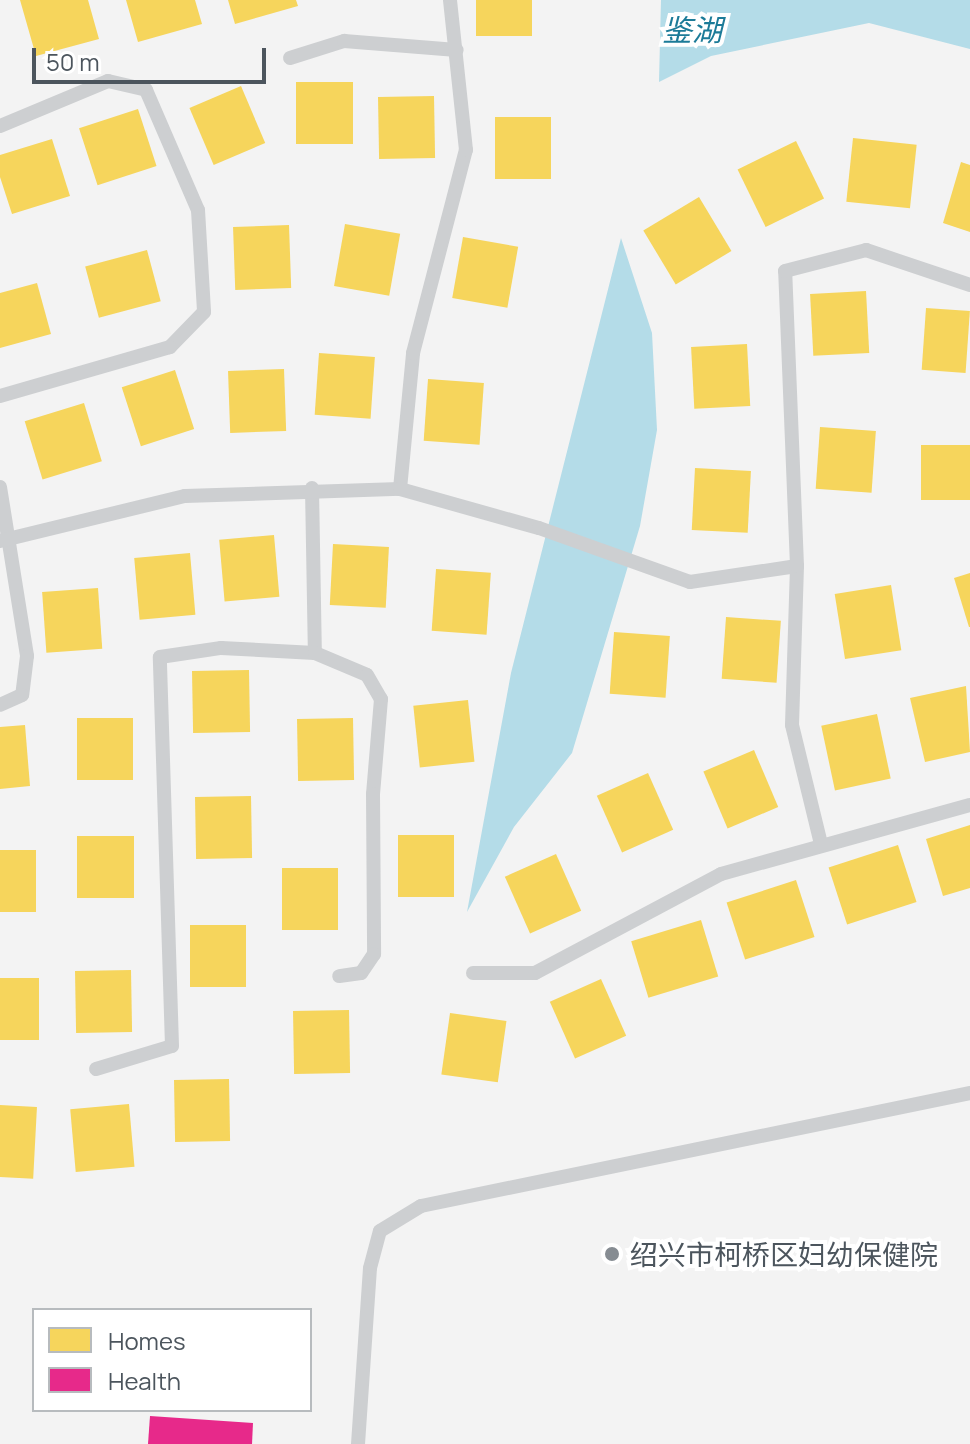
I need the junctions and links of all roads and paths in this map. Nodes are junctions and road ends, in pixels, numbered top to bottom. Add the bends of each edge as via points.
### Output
1 (450, 0) edge
2 (457, 50) junction
3 (290, 58) dead end
4 (0, 126) edge
5 (970, 285) edge
6 (0, 396) edge
7 (0, 487) edge
8 (312, 488) junction
9 (400, 489) junction
10 (6, 540) edge
11 (797, 566) junction
12 (315, 653) junction
13 (0, 705) edge
14 (970, 805) edge
15 (821, 844) junction
16 (473, 973) dead end
17 (339, 976) dead end
18 (96, 1069) dead end
19 (970, 1093) edge
20 (358, 1444) edge

1 - 2 lane
2 - 3 lane via 344,41
2 - 9 lane via 466,150 413,353
4 - 6 lane via 108,81 146,90 198,210 204,312 170,347
5 - 11 lane via 866,250 785,271
7 - 10 lane
8 - 9 lane
8 - 10 lane via 185,496
8 - 12 lane
9 - 11 lane via 539,528 690,582
10 - 13 lane via 27,656 22,695
11 - 15 lane via 792,725
12 - 17 lane via 367,675 381,699 373,794 374,954 361,973
12 - 18 lane via 221,648 160,657 172,1046
14 - 15 lane
15 - 16 lane via 721,874 535,973
19 - 20 lane via 421,1206 380,1231 370,1268

